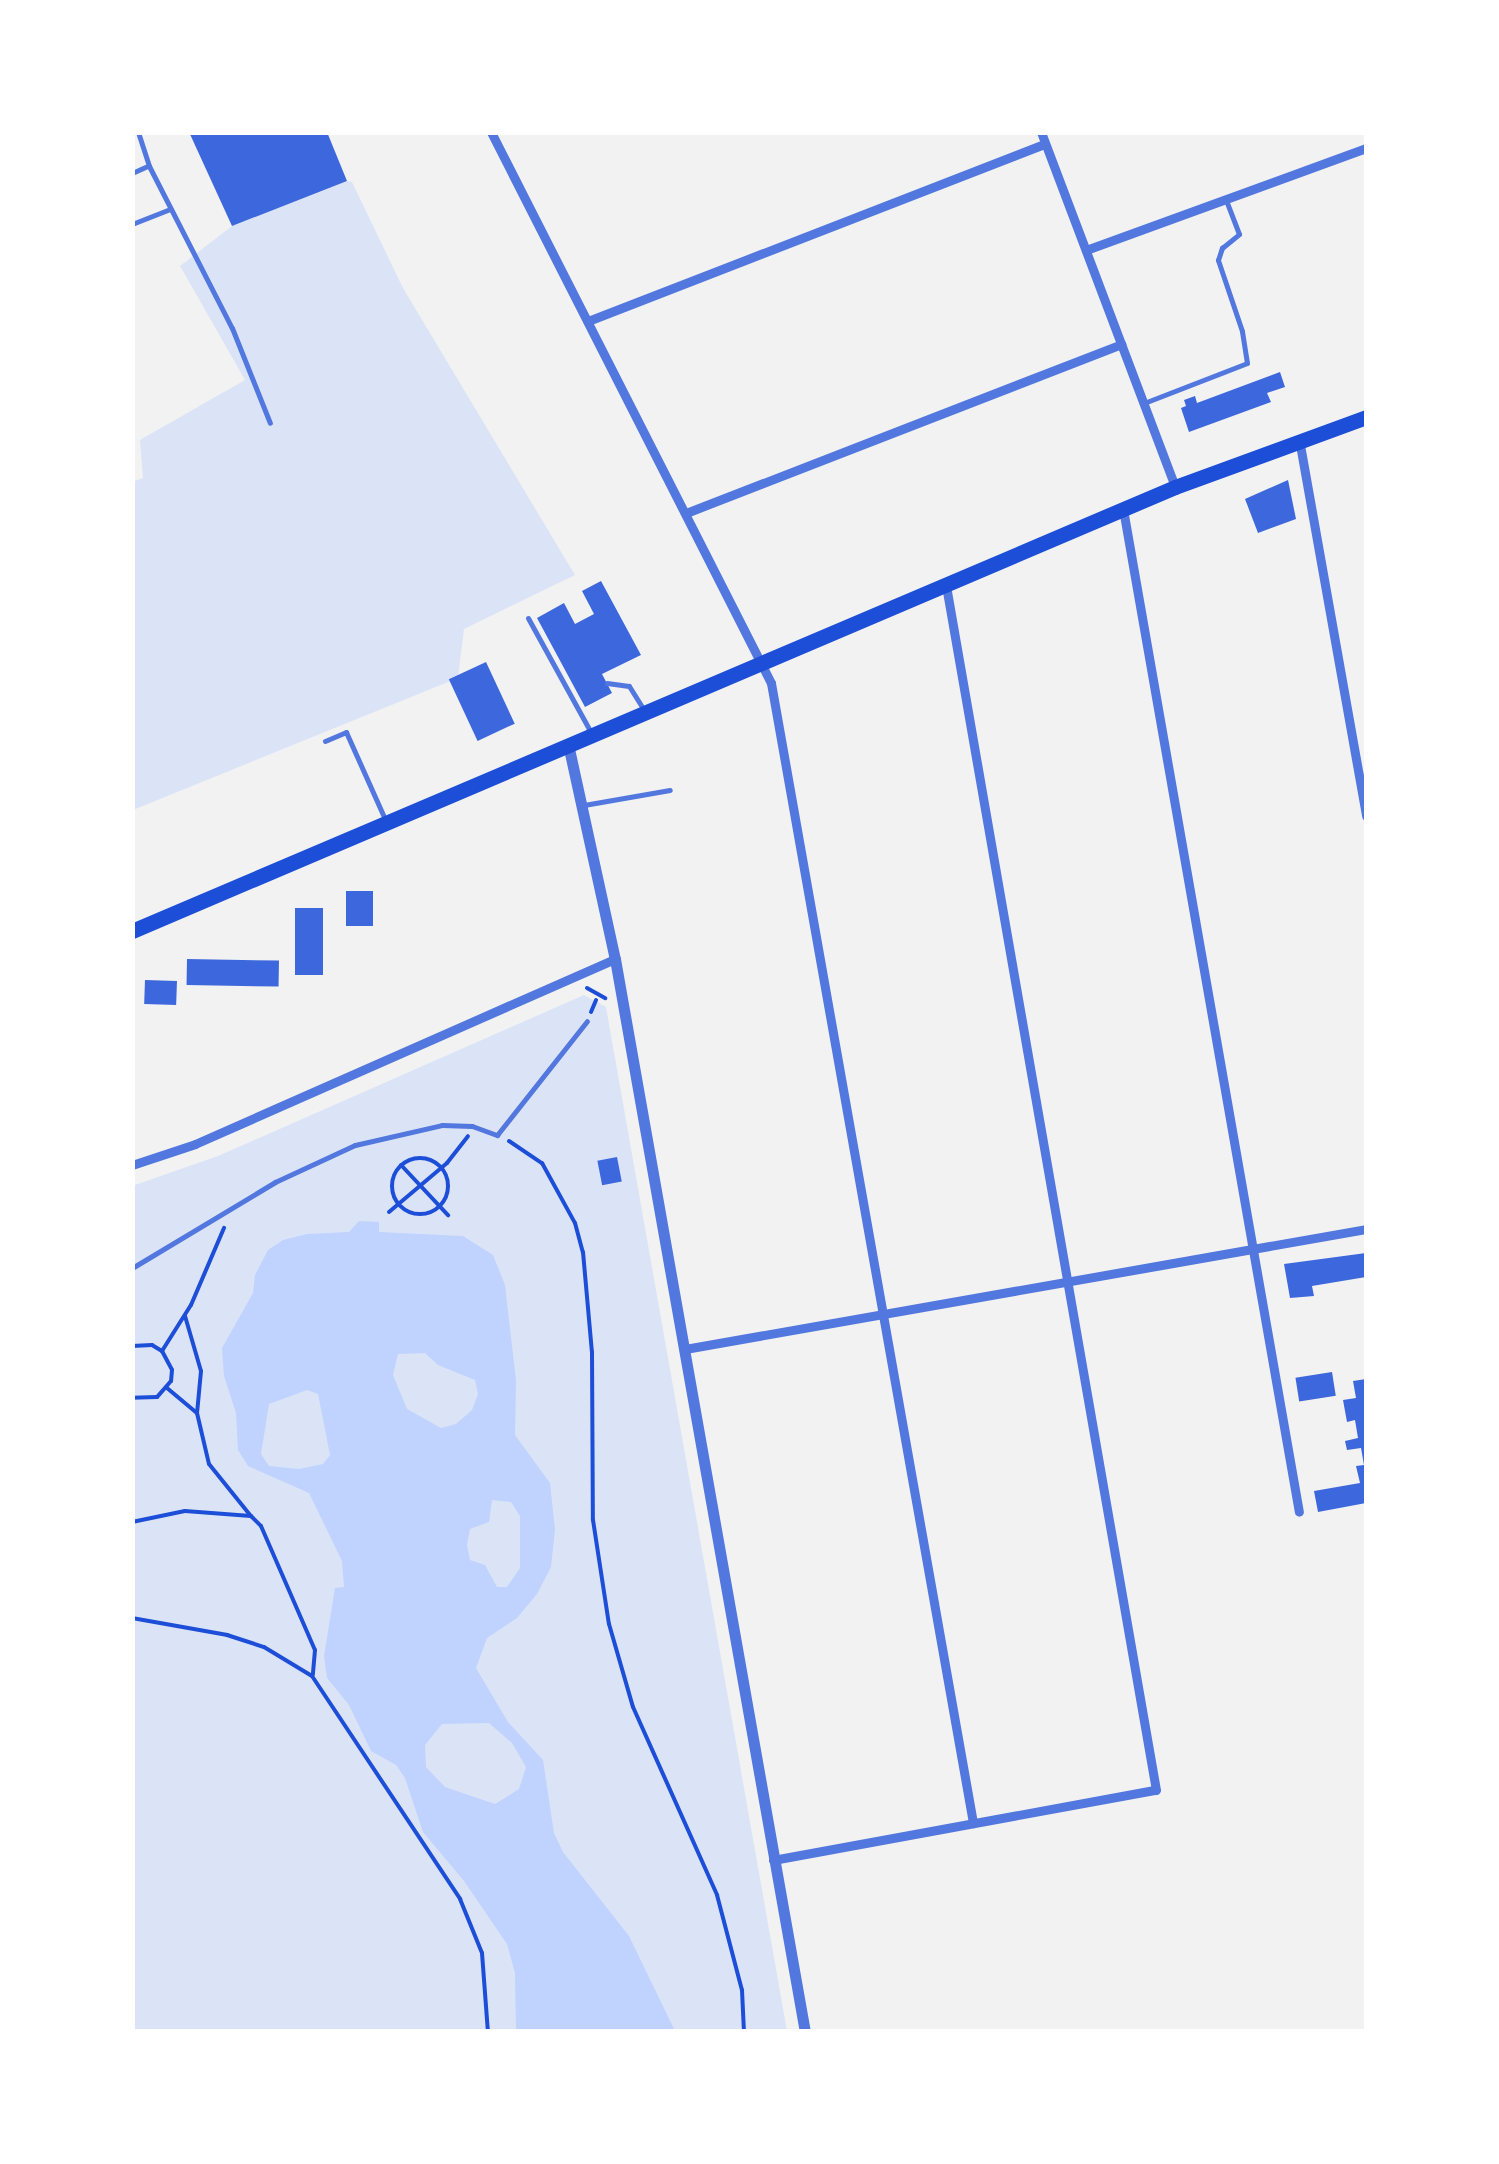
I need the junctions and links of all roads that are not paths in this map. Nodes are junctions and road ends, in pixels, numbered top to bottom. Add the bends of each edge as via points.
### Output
1 (138, 132) edge
2 (492, 132) edge
3 (1041, 132) edge
4 (1046, 144) junction
5 (1366, 148) edge
6 (149, 166) junction
7 (132, 173) edge
8 (1226, 200) junction
9 (170, 209) junction
10 (132, 224) edge
11 (1086, 250) junction
12 (588, 321) junction
13 (1120, 344) junction
14 (1144, 403) junction
15 (1366, 418) edge
16 (270, 423) dead end
17 (1299, 439) junction
18 (1175, 487) junction
19 (1122, 509) junction
20 (686, 513) junction
21 (946, 585) junction
22 (528, 618) dead end
23 (762, 661) junction
24 (607, 683) dead end
25 (645, 712) junction
26 (592, 734) junction
27 (325, 741) dead end
28 (568, 744) junction
29 (670, 790) dead end
30 (581, 806) junction
31 (1366, 816) edge
32 (386, 822) junction
33 (132, 931) edge
34 (616, 959) junction
35 (587, 1021) dead end
36 (132, 1164) edge
37 (1366, 1229) edge
38 (1253, 1250) junction
39 (132, 1268) edge
40 (1067, 1282) junction
41 (881, 1314) junction
42 (686, 1348) junction
43 (1299, 1512) dead end
44 (974, 1823) junction
45 (772, 1860) junction
46 (804, 2032) edge

1 - 6 lane
2 - 12 street
3 - 4 street
4 - 11 street
4 - 12 street
5 - 8 street
6 - 7 lane
6 - 9 lane
8 - 11 street
8 - 14 lane via 1239,234 1218,260 1247,363
9 - 10 lane
9 - 16 lane via 232,328
11 - 13 street
12 - 20 street
13 - 14 street
13 - 20 street
14 - 18 street
15 - 17 main road
17 - 18 main road
17 - 31 street
18 - 19 main road
19 - 21 main road
19 - 38 street
20 - 23 street
21 - 23 main road
21 - 40 street
22 - 26 lane
23 - 25 main road
23 - 41 street
24 - 25 lane via 629,686
25 - 26 main road
26 - 28 main road
27 - 32 lane via 346,732
28 - 30 street
28 - 32 main road
29 - 30 lane
30 - 34 street
32 - 33 main road
34 - 36 street via 195,1144
34 - 42 street
35 - 39 lane via 497,1136 472,1126 411,1130 354,1146 275,1182
37 - 38 street
38 - 40 street
38 - 43 street
40 - 41 street
40 - 44 street via 1156,1790
41 - 42 street
41 - 44 street
42 - 45 street
44 - 45 street
45 - 46 street

